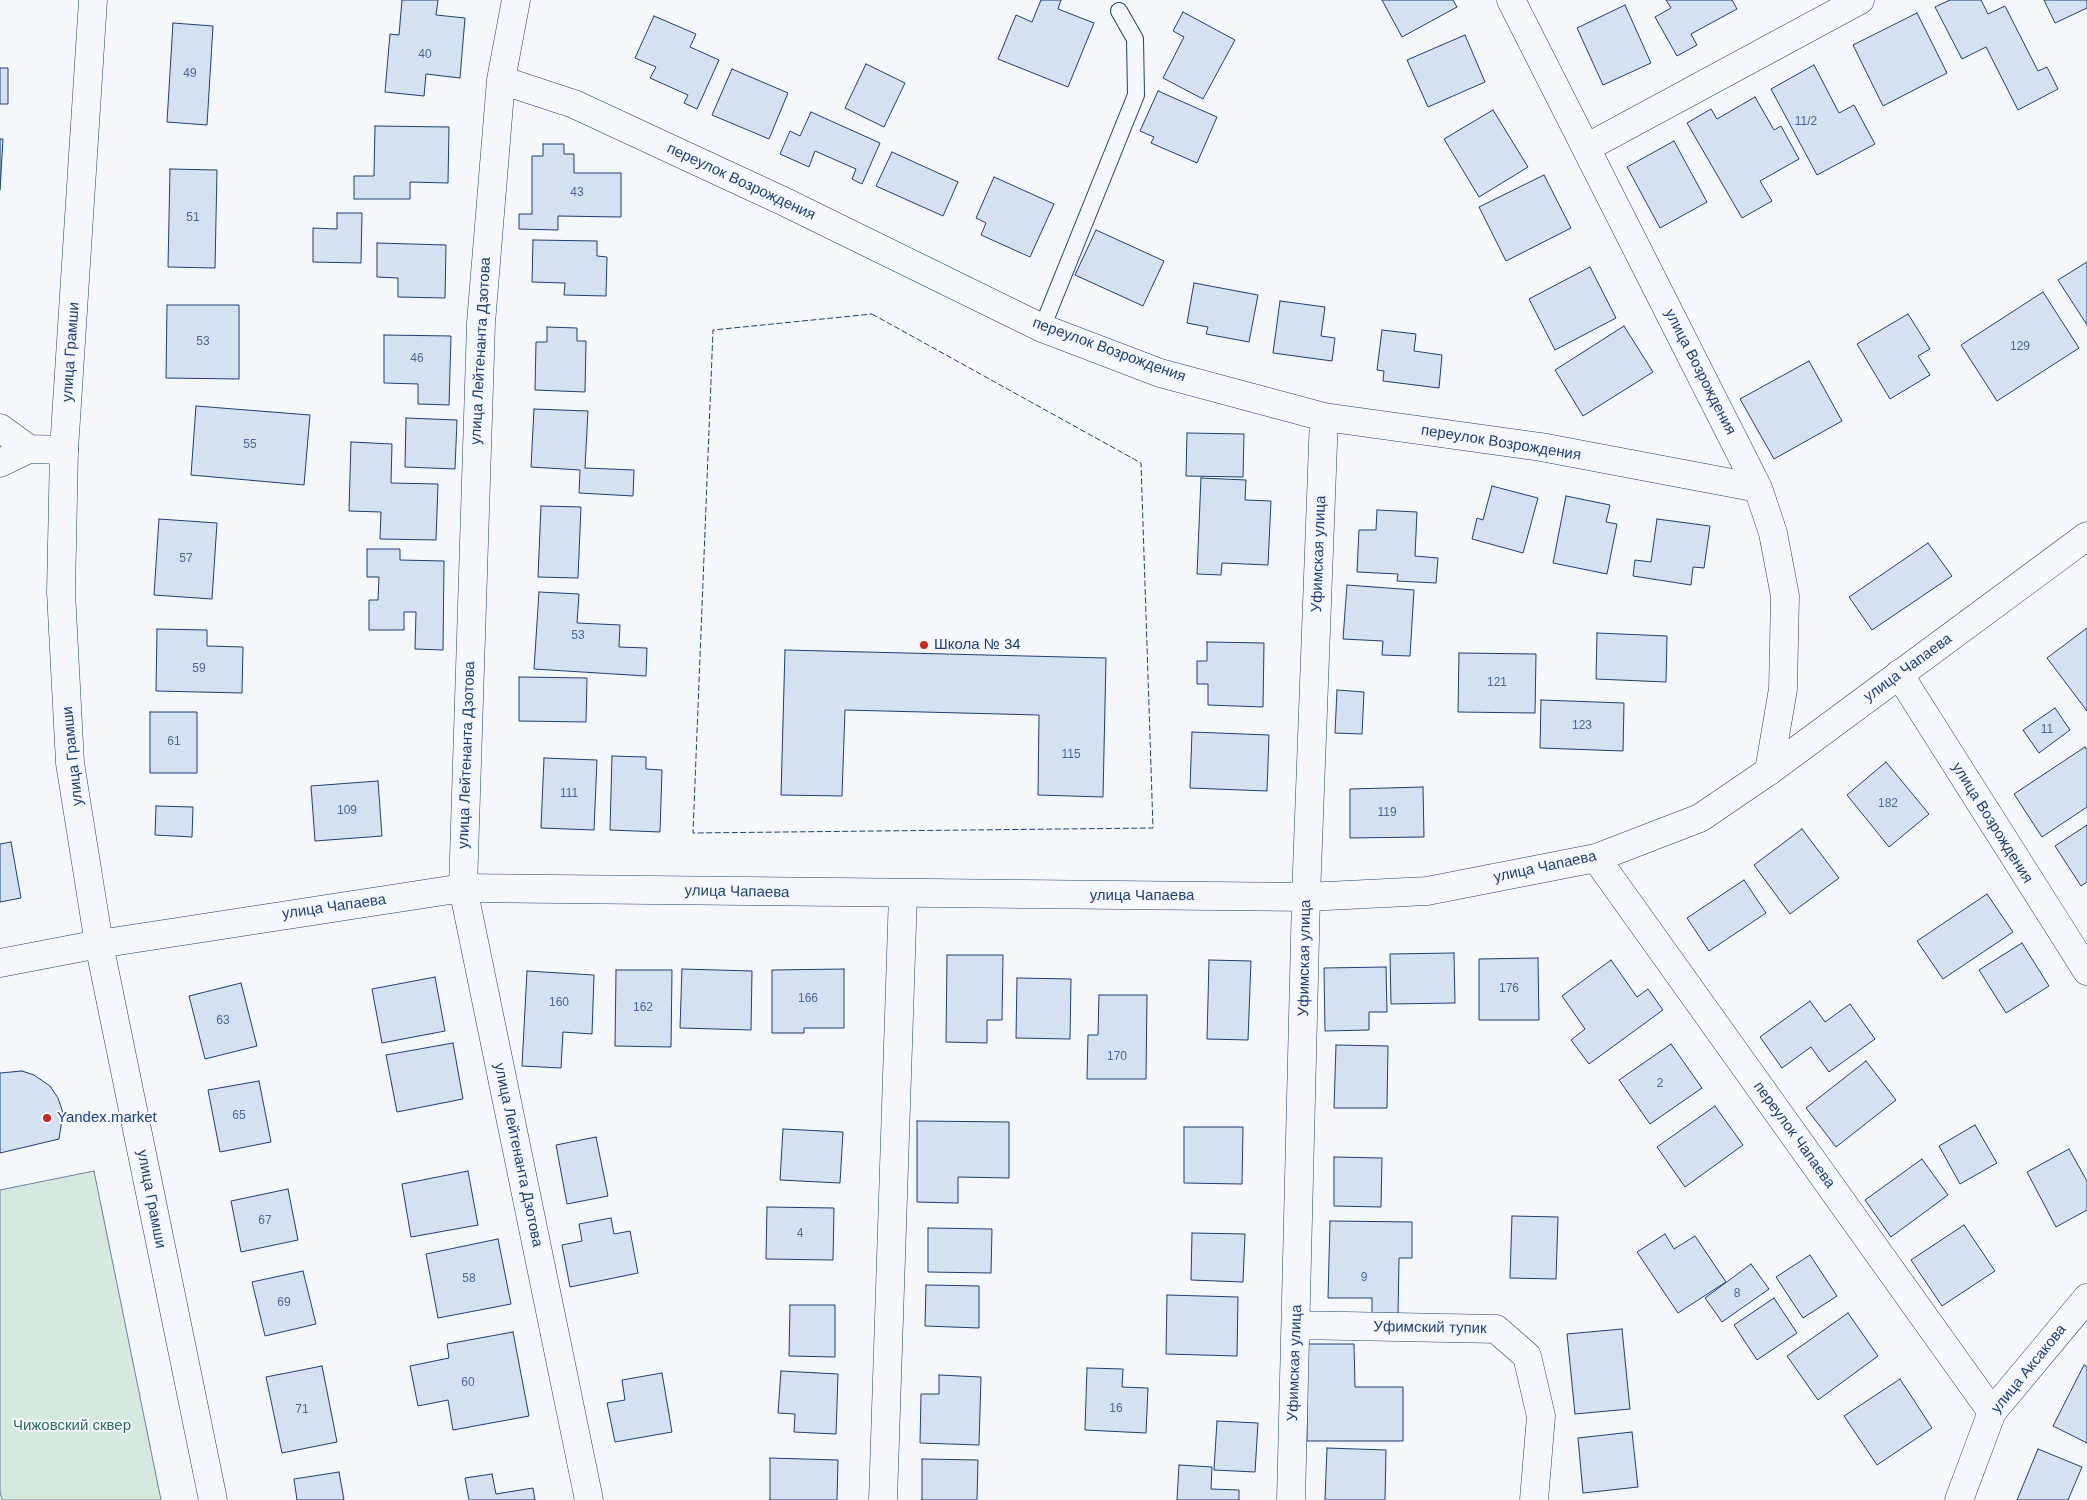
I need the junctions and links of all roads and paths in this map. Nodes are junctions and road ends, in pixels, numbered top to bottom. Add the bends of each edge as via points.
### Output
1 (93, 0) edge
2 (516, 0) edge
3 (1512, 0) edge
4 (1860, 0) edge
5 (1119, 11) dead end
6 (501, 80) junction
7 (1586, 148) junction
8 (1042, 328) junction
9 (1324, 417) junction
10 (0, 428) edge
11 (30, 449) junction
12 (64, 450) junction
13 (0, 463) edge
14 (1758, 488) junction
15 (2087, 536) edge
16 (1898, 674) junction
17 (1768, 771) junction
18 (1596, 858) junction
19 (463, 888) junction
20 (903, 894) junction
21 (1306, 897) junction
22 (99, 944) junction
23 (0, 963) edge
24 (2087, 971) edge
25 (2087, 1298) edge
26 (1296, 1325) junction
27 (1992, 1412) junction
28 (212, 1500) edge
29 (589, 1500) edge
30 (883, 1500) edge
31 (1291, 1500) edge
32 (1534, 1500) edge
33 (1959, 1500) edge

1 - 12 main road, улица Грамши
2 - 6 main road, улица Лейтенанта Дзотова
3 - 7 main road, улица Возрождения
4 - 7 main road
5 - 8 lane via 1135,38 1136,96
6 - 8 main road, переулок Возрождения via 574,104 785,202
6 - 19 main road, улица Лейтенанта Дзотова via 480,323
7 - 14 main road, улица Возрождения
8 - 9 main road, переулок Возрождения via 1160,373
9 - 14 main road, переулок Возрождения via 1541,447
9 - 21 main road, Уфимская улица
10 - 11 main road
11 - 12 main road
11 - 13 main road
12 - 22 main road, улица Грамши via 61,592 70,762
14 - 17 main road, улица Возрождения via 1773,533 1784,596 1783,689
15 - 16 main road, улица Чапаева
16 - 17 main road, улица Чапаева
16 - 24 main road, улица Возрождения
17 - 18 main road, улица Чапаева via 1700,818
18 - 21 main road, улица Чапаева via 1427,891
18 - 27 main road, переулок Чапаева
19 - 20 main road, улица Чапаева
19 - 22 main road, улица Чапаева
19 - 29 main road, улица Лейтенанта Дзотова
20 - 21 main road, улица Чапаева
20 - 30 main road
21 - 26 main road, Уфимская улица
22 - 23 main road, улица Чапаева
22 - 28 main road, улица Грамши
25 - 27 main road, улица Аксакова
26 - 31 main road, Уфимская улица
26 - 32 main road, Уфимский тупик via 1496,1329 1527,1356 1541,1416
27 - 33 main road, улица Аксакова

